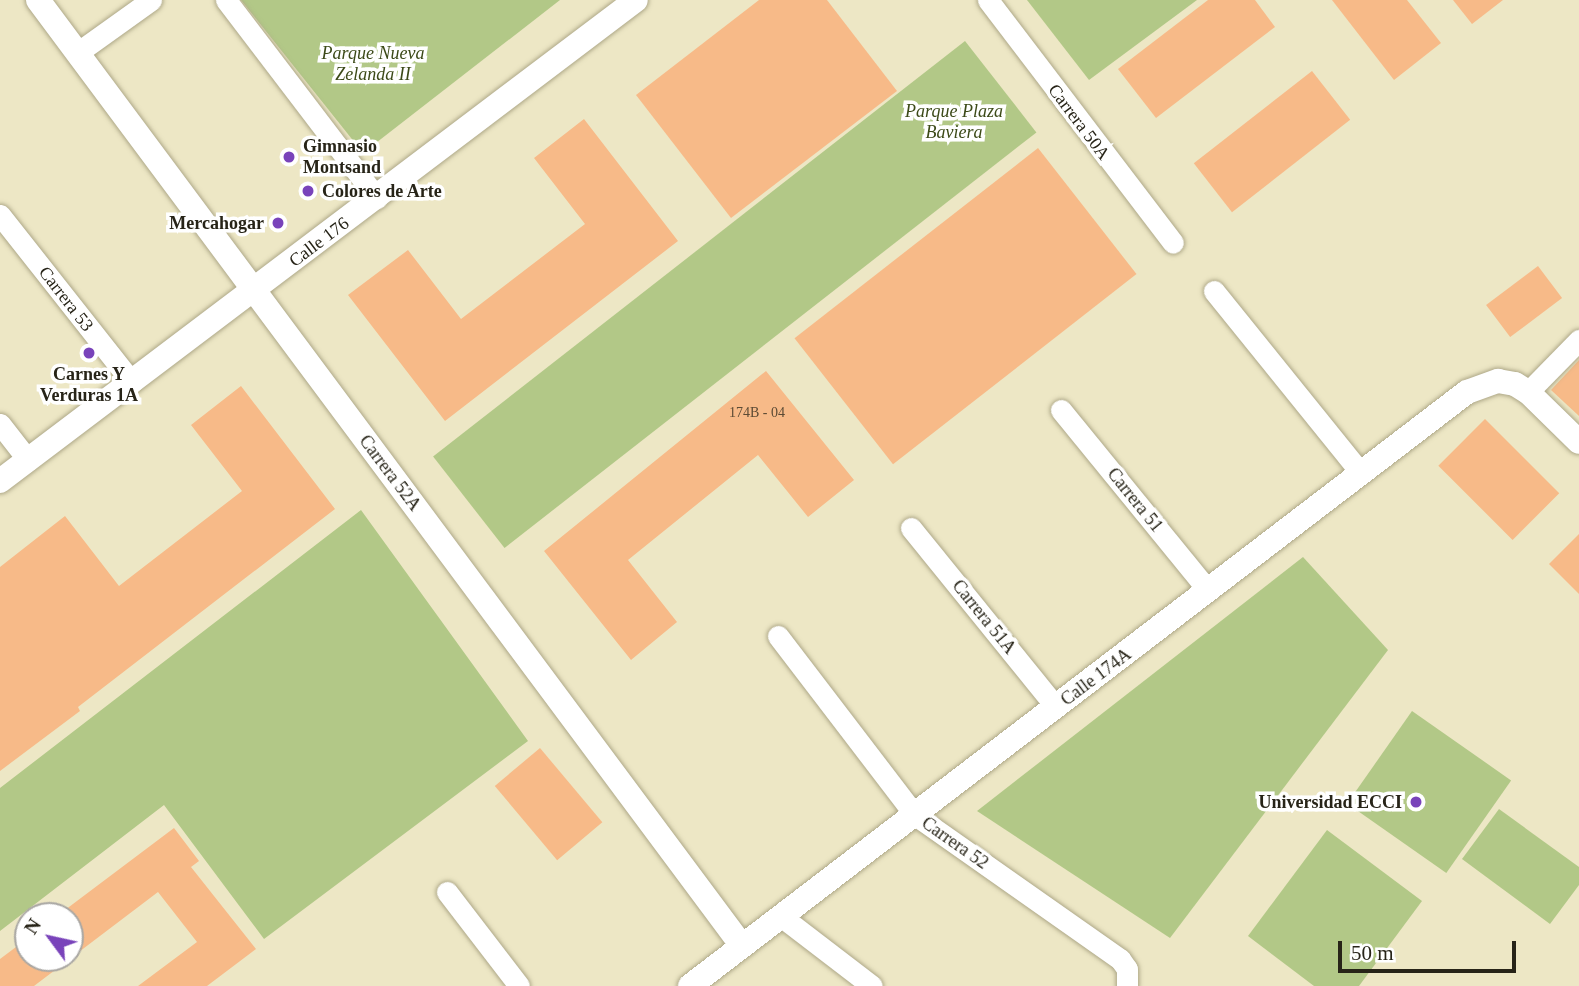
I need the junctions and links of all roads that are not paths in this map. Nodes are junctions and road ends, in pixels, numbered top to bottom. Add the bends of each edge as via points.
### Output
1 (38, 0) edge
2 (151, 0) edge
3 (226, 0) edge
4 (636, 0) edge
5 (988, 0) edge
6 (77, 53) junction
7 (377, 198) junction
8 (0, 215) edge
9 (1173, 243) dead end
10 (254, 290) junction
11 (1214, 291) dead end
12 (1579, 340) edge
13 (132, 382) junction
14 (1517, 387) junction
15 (1061, 410) dead end
16 (0, 424) edge
17 (1579, 442) edge
18 (28, 460) junction
19 (1361, 473) junction
20 (0, 481) edge
21 (911, 528) dead end
22 (1208, 590) junction
23 (778, 636) dead end
24 (1056, 707) junction
25 (915, 815) junction
26 (447, 892) dead end
27 (782, 917) junction
28 (742, 946) junction
29 (519, 986) edge
30 (690, 986) edge
31 (872, 986) edge
32 (1128, 986) edge

1 - 6 street, Carrera 52A
2 - 6 street
3 - 7 street
4 - 7 street, Calle 176
5 - 9 street, Carrera 50A
6 - 10 street, Carrera 52A
7 - 10 street, Calle 176
8 - 13 street, Carrera 53
10 - 13 street, Calle 176
10 - 28 street, Carrera 52A
11 - 19 street
12 - 14 street, Calle 174A
13 - 18 street, Calle 176
14 - 17 street
14 - 19 street, Calle 174A via 1467,393
15 - 22 street, Carrera 51
16 - 18 street
18 - 20 street, Calle 176
19 - 22 street, Calle 174A
21 - 24 street, Carrera 51A
22 - 24 street, Calle 174A
23 - 25 street, Carrera 52
24 - 25 street, Calle 174A
25 - 27 street, Calle 174A
25 - 32 street, Carrera 52 via 1120,959 1127,969
26 - 29 street
27 - 28 street, Calle 174A
27 - 31 street
28 - 30 street, Calle 174A

